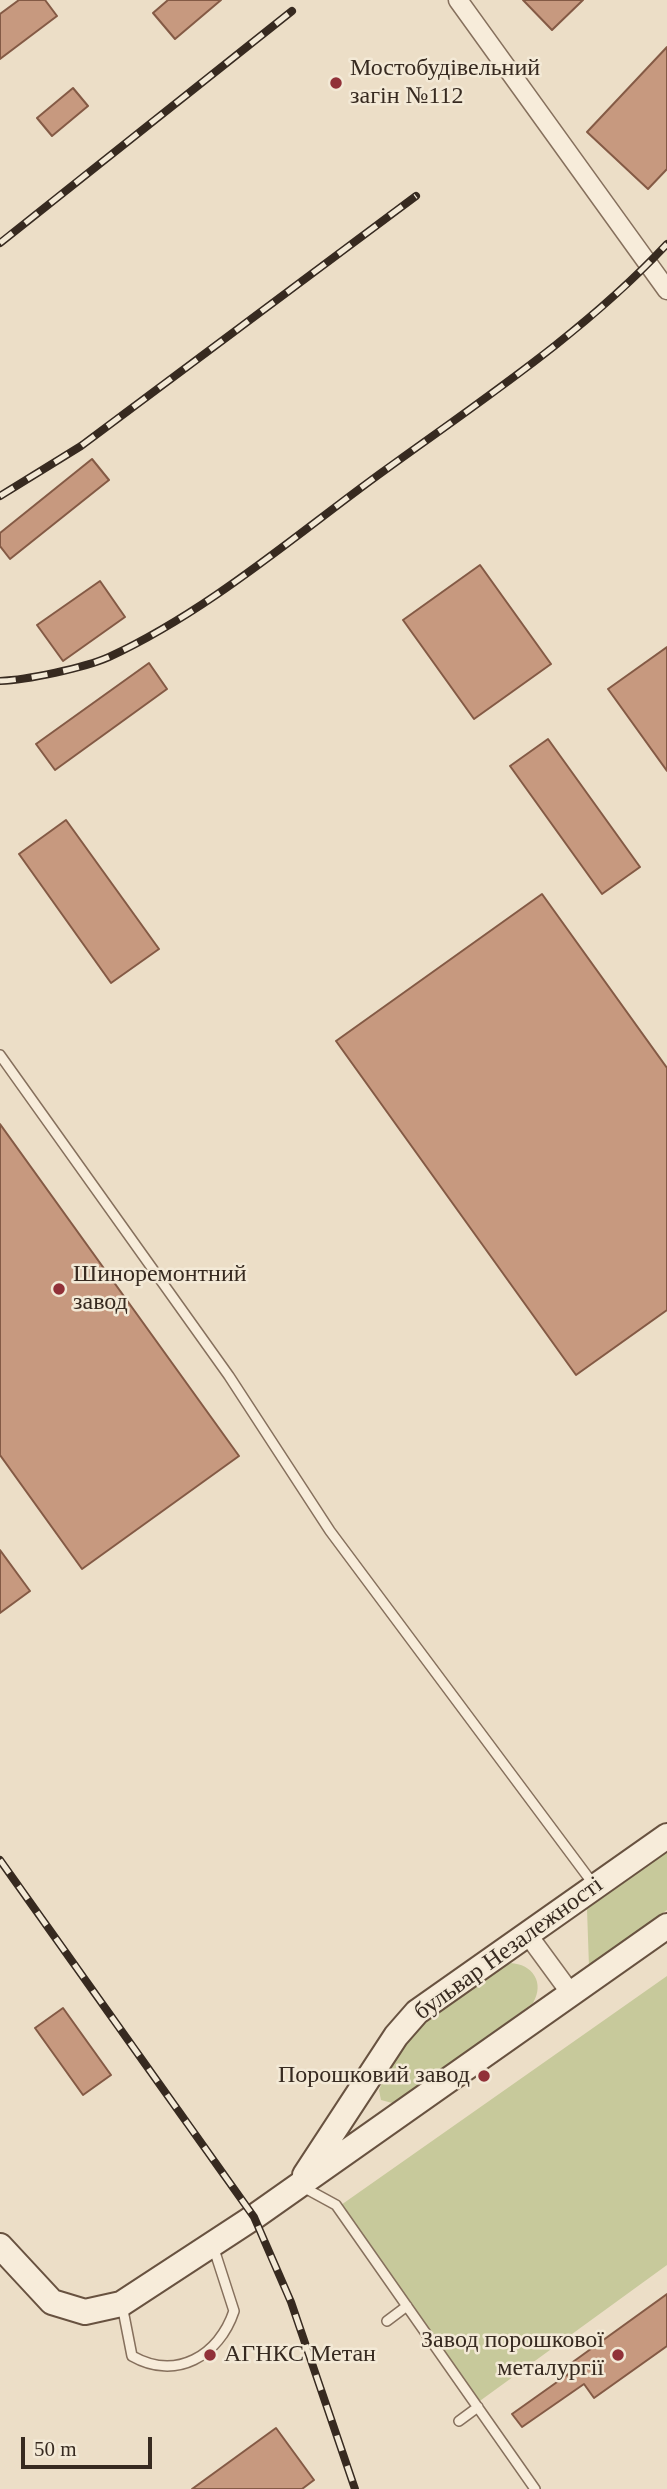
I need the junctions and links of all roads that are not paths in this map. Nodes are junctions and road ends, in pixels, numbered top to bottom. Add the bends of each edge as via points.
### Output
1 (458, 0) edge
2 (667, 289) edge
3 (0, 1055) edge
4 (667, 1836) edge
5 (596, 1887) junction
6 (667, 1926) edge
7 (528, 1936) junction
8 (572, 1995) junction
9 (373, 2070) junction
10 (409, 2109) junction
11 (299, 2185) junction
12 (0, 2246) edge
13 (213, 2246) junction
14 (121, 2304) junction
15 (407, 2306) junction
16 (387, 2321) dead end
17 (478, 2407) junction
18 (459, 2421) dead end
19 (535, 2489) edge

1 - 2 street
3 - 5 lane via 229,1376 330,1531
4 - 5 street, бульвар Незалежності
5 - 7 street, бульвар Незалежності
6 - 8 street, бульвар Незалежності
7 - 8 street
7 - 9 street, бульвар Незалежності via 417,2012
8 - 10 street, бульвар Незалежності
9 - 10 street via 371,2094 376,2104 391,2110
9 - 11 street, бульвар Незалежності
10 - 11 street, бульвар Незалежності
11 - 13 street, бульвар Незалежності
11 - 15 lane via 336,2205
12 - 14 street, бульвар Незалежності via 46,2297 60,2305 93,2312
13 - 14 street, бульвар Незалежності
13 - 14 lane via 234,2311 221,2340 202,2354 165,2368 132,2356
15 - 16 lane
15 - 17 lane
17 - 18 lane
17 - 19 lane

